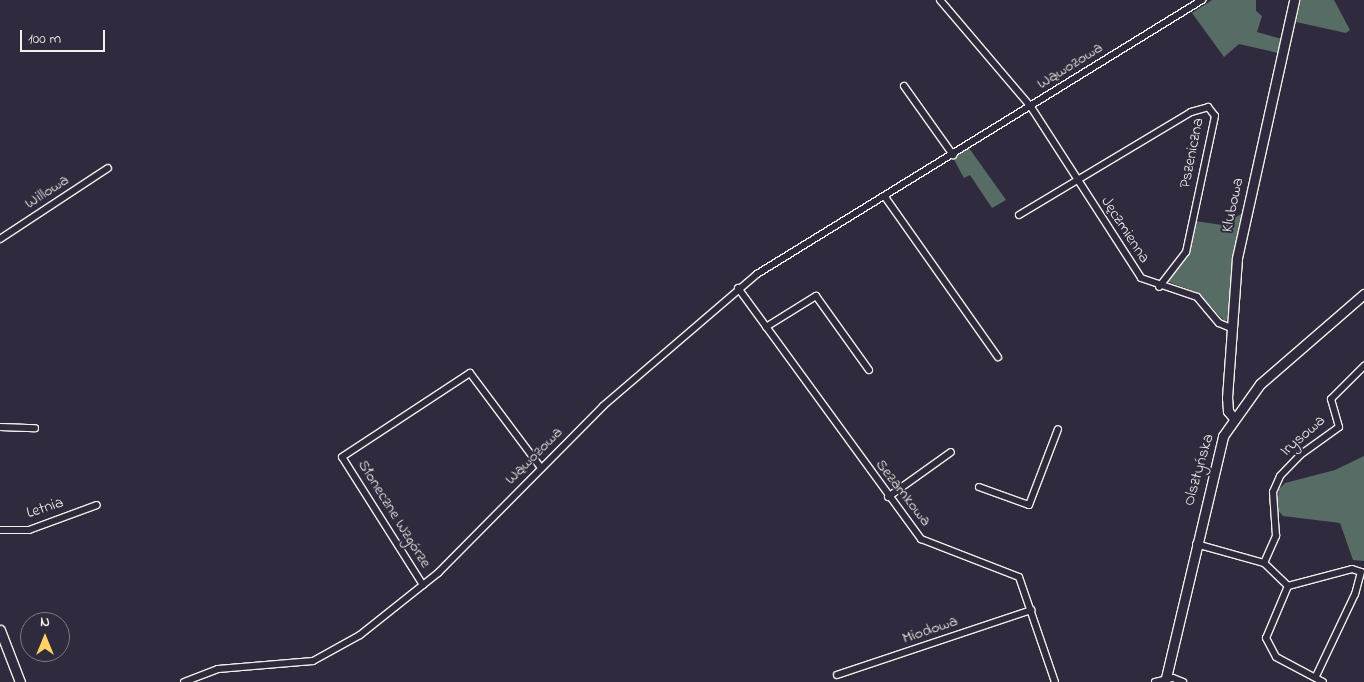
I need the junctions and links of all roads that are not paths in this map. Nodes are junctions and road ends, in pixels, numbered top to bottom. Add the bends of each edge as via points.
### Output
1 (940, 0) edge
2 (1202, 0) edge
3 (1294, 0) edge
4 (904, 86) dead end
5 (1031, 107) junction
6 (953, 155) junction
7 (108, 168) dead end
8 (1077, 181) junction
9 (885, 197) junction
10 (1019, 215) dead end
11 (0, 239) edge
12 (1159, 287) junction
13 (738, 288) junction
14 (1364, 294) edge
15 (766, 327) junction
16 (1231, 328) junction
17 (998, 357) dead end
18 (1364, 366) edge
19 (869, 370) dead end
20 (1233, 417) junction
21 (0, 427) edge
22 (35, 428) dead end
23 (1058, 429) dead end
24 (950, 452) dead end
25 (541, 468) junction
26 (980, 487) dead end
27 (888, 497) junction
28 (97, 505) dead end
29 (0, 530) edge
30 (1196, 544) junction
31 (1264, 563) junction
32 (423, 585) junction
33 (1288, 586) junction
34 (1355, 594) junction
35 (1364, 598) edge
36 (1031, 610) junction
37 (0, 630) edge
38 (837, 675) dead end
39 (1316, 676) junction
40 (1165, 680) edge
41 (20, 682) edge
42 (184, 682) edge
43 (1055, 682) edge
44 (1155, 682) edge
45 (1183, 682) edge
46 (1323, 682) edge

1 - 5 street, Jęczmienna
2 - 5 street, Wąwozowa
3 - 16 street, Klubowa via 1237,258
4 - 6 street
5 - 6 street, Wąwozowa
5 - 8 street, Jęczmienna
6 - 9 street, Wąwozowa
7 - 11 street, Willowa
8 - 10 street
8 - 12 street, Jęczmienna via 1134,270
8 - 12 street, Pszeniczna via 1191,112 1202,107 1213,110 1186,252
9 - 13 street, Wąwozowa
9 - 17 street
12 - 16 street, Jęczmienna via 1197,296 1219,323
13 - 15 street, Sezamkowa
13 - 25 street, Wąwozowa via 603,406
14 - 20 street, Olsztyńska via 1260,384
15 - 19 street via 816,296
15 - 27 street, Sezamkowa
16 - 20 street, Klubowa via 1227,406
18 - 31 street, Irysowa via 1331,399 1339,427 1280,476 1272,505 1276,536
20 - 30 street, Olsztyńska via 1214,463
21 - 22 street
23 - 26 street via 1029,505
24 - 27 street
25 - 32 street, Wąwozowa
25 - 32 street, Słoneczne Wzgórze via 470,373 342,457
27 - 36 street, Sezamkowa via 921,539 1019,577
28 - 29 street, Letnia via 29,530
30 - 31 street
30 - 40 street, Olsztyńska
31 - 33 street
32 - 42 street, Wąwozowa via 360,635 314,661 218,669
33 - 34 street via 1357,569 1362,579
33 - 39 street via 1266,638 1276,657
34 - 35 street
34 - 39 street
36 - 38 street, Miodowa
36 - 43 street, Sezamkowa
37 - 41 street
39 - 46 street
40 - 44 street
40 - 45 street

